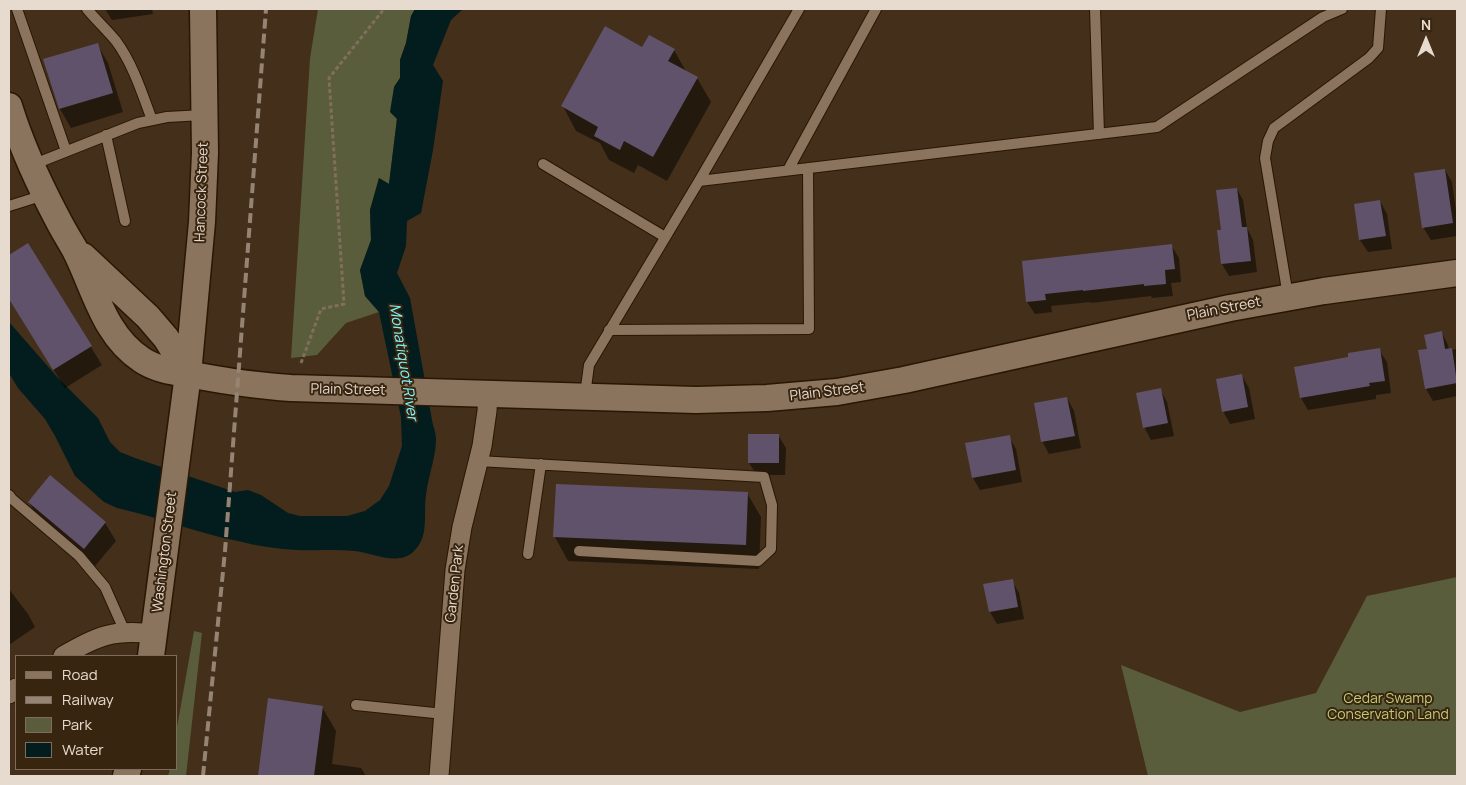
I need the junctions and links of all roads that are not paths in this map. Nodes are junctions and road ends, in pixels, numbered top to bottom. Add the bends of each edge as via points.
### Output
1 (17, 9) edge
2 (87, 9) edge
3 (203, 9) edge
4 (799, 9) edge
5 (876, 9) edge
6 (1095, 9) edge
7 (1342, 9) edge
8 (1380, 9) edge
9 (9, 110) edge
10 (204, 115) junction
11 (152, 120) junction
12 (1100, 134) junction
13 (106, 135) junction
14 (66, 151) junction
15 (543, 164) dead end
16 (31, 165) junction
17 (808, 168) junction
18 (788, 170) junction
19 (699, 181) junction
20 (45, 195) junction
21 (9, 206) edge
22 (126, 221) dead end
23 (665, 237) junction
24 (74, 248) junction
25 (1457, 272) edge
26 (1288, 297) junction
27 (609, 330) junction
28 (188, 374) junction
29 (488, 394) junction
30 (585, 396) junction
31 (478, 461) junction
32 (541, 464) junction
33 (9, 495) edge
34 (579, 551) dead end
35 (528, 554) dead end
36 (126, 632) junction
37 (152, 645) edge
38 (65, 655) edge
39 (356, 705) dead end
40 (444, 714) junction
41 (439, 776) edge

1 - 14 lane
2 - 11 lane via 116,41 135,74
3 - 10 main road, Hancock Street
4 - 19 lane
5 - 18 lane
6 - 12 lane
7 - 12 lane via 1323,17 1157,127
8 - 26 lane via 1378,48 1274,128 1268,141 1265,158
9 - 16 main road
10 - 11 lane via 167,116
10 - 28 main road, Hancock Street via 202,222
11 - 13 lane
12 - 17 lane
13 - 14 lane
13 - 22 lane
14 - 16 lane
15 - 23 lane
16 - 20 main road
17 - 18 lane
17 - 27 lane via 809,328
18 - 19 lane
19 - 23 lane
20 - 21 lane
20 - 24 main road
23 - 27 lane
24 - 28 main road via 152,322
24 - 28 main road via 105,316 120,340 143,361
25 - 26 main road, Plain Street
26 - 30 main road, Plain Street via 837,392 696,400
27 - 30 lane via 589,365
28 - 29 main road, Plain Street via 291,388
28 - 37 main road, Washington Street
29 - 30 main road, Plain Street
29 - 31 street, Garden Park
31 - 32 lane
31 - 40 street, Garden Park via 455,570
32 - 34 lane via 764,477 772,505 771,549 758,561
32 - 35 lane
33 - 36 lane via 79,556 105,587
36 - 37 street, Washington Street
36 - 38 street, Washington Street via 92,640
39 - 40 lane
40 - 41 street, Garden Park

